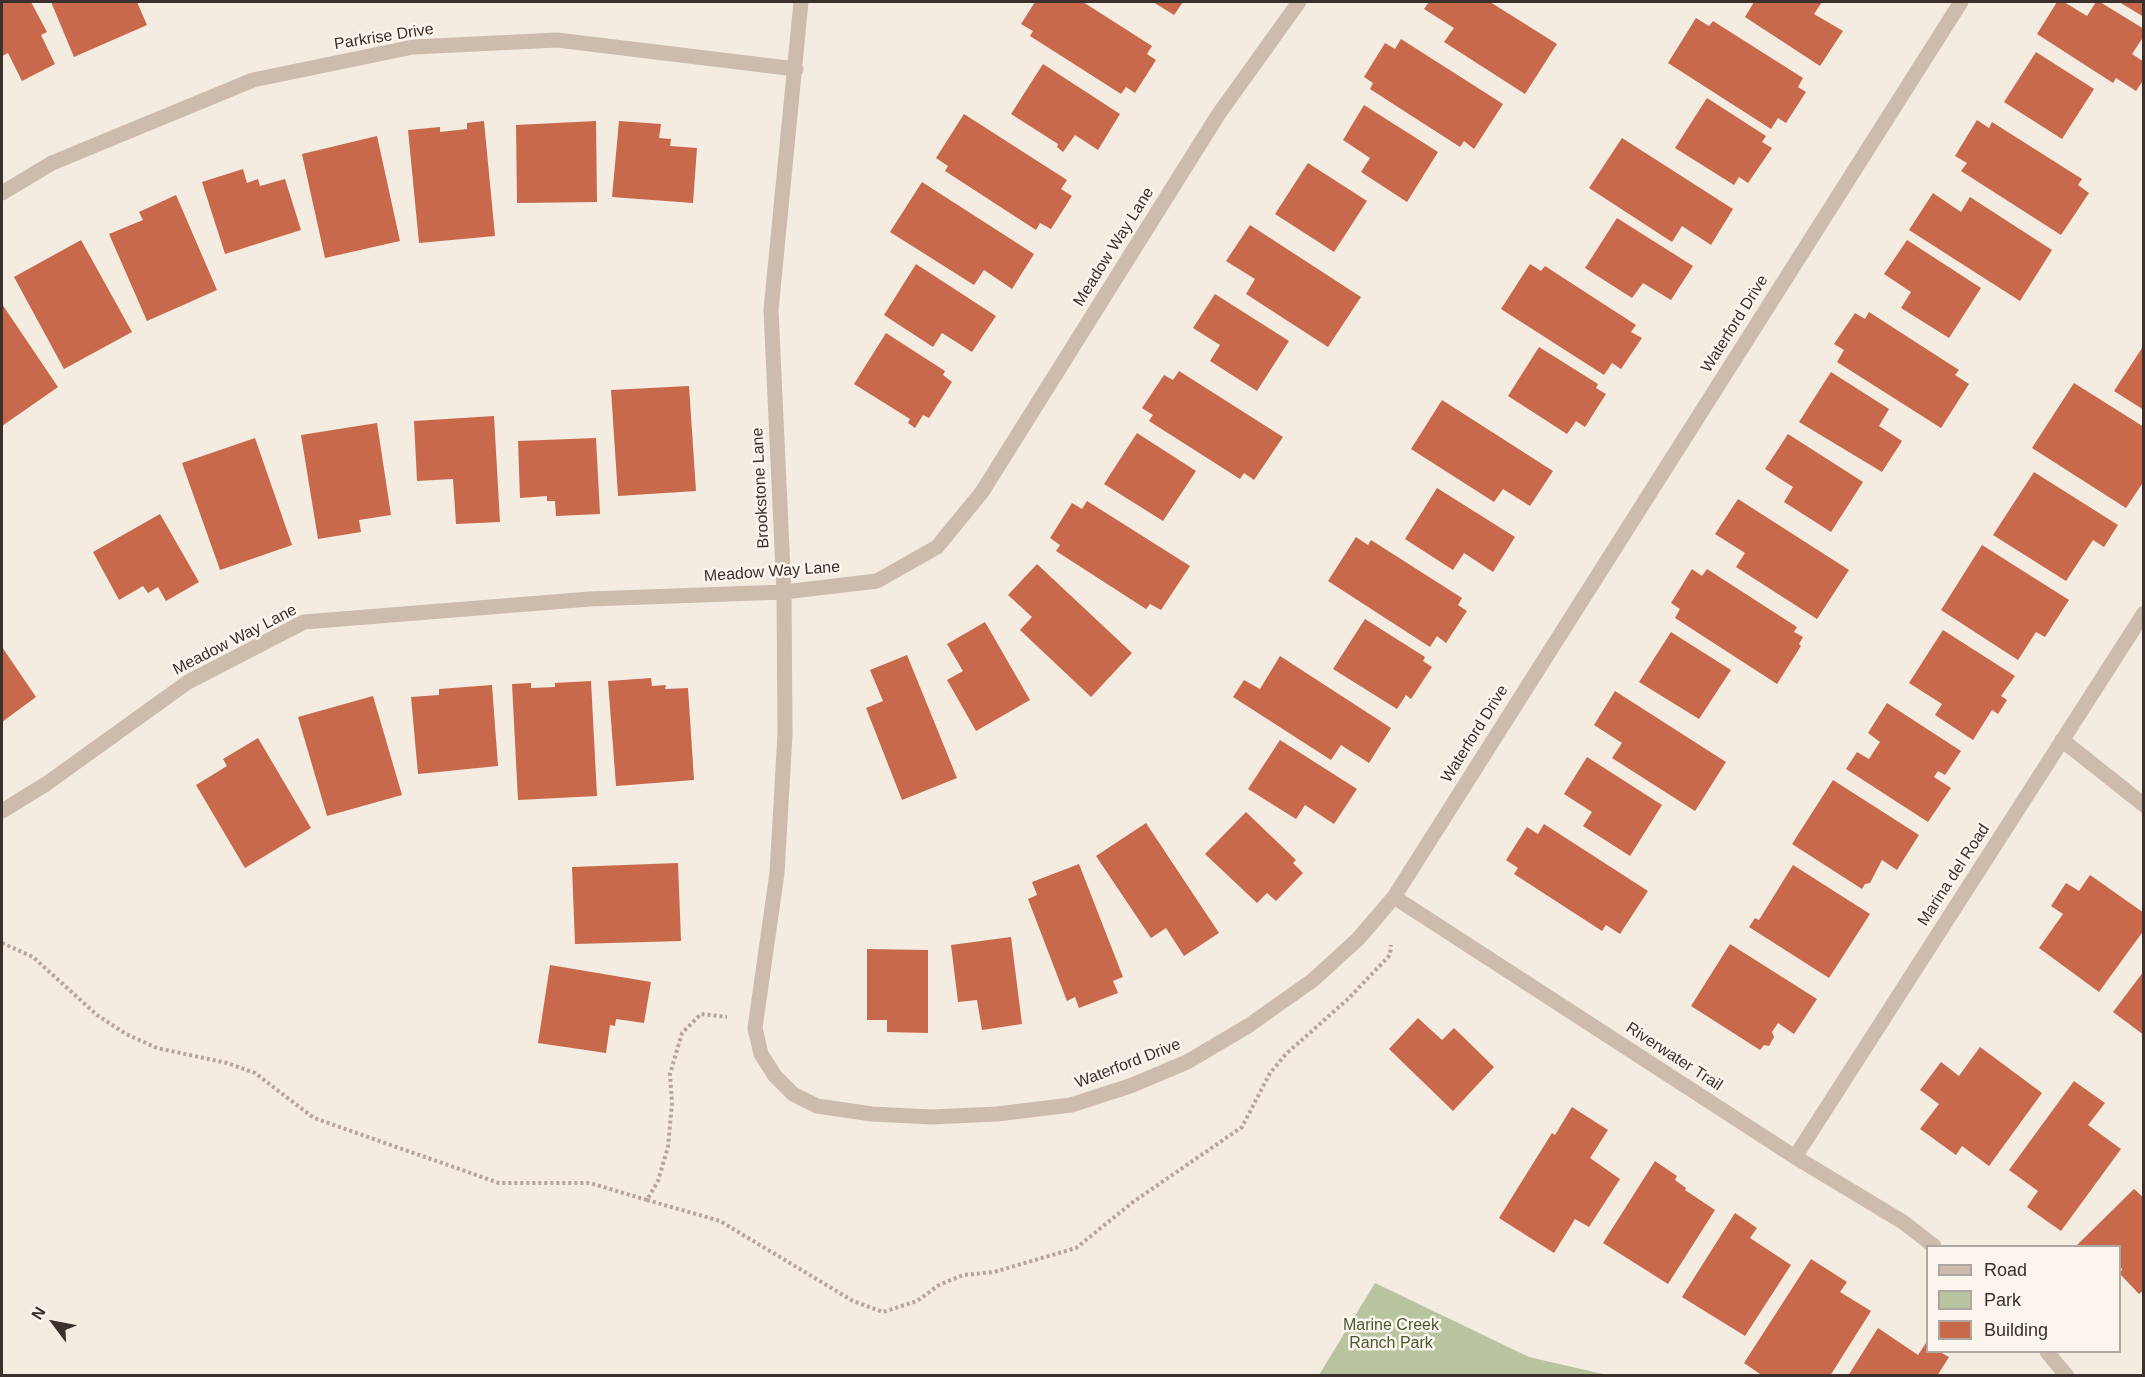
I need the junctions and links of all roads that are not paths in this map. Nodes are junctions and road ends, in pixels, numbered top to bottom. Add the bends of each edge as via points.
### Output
1 (801, 2) edge
2 (1299, 2) edge
3 (1961, 2) edge
4 (796, 69) junction
5 (2, 193) edge
6 (784, 592) junction
7 (2144, 613) edge
8 (2062, 740) junction
9 (2144, 804) edge
10 (2, 811) edge
11 (1394, 897) junction
12 (775, 1076) joint
13 (1795, 1157) junction
14 (1933, 1245) edge
15 (2048, 1353) edge
16 (2067, 1376) edge

1 - 4 street, Brookstone Lane
2 - 6 street, Meadow Way Lane via 1218,116 982,492 937,547 877,581
3 - 11 street, Waterford Drive
4 - 5 street, Parkrise Drive via 557,40 413,47 253,80 52,163
4 - 6 street, Brookstone Lane via 771,310
6 - 10 street, Meadow Way Lane via 590,599 304,622 188,682
6 - 12 street, Brookstone Lane via 785,734 777,873 755,1028 761,1054
7 - 8 street, Marina del Road
8 - 9 street
8 - 13 street, Marina del Road
11 - 12 street, Waterford Drive via 1358,939 1313,980 1248,1026 1187,1062 1071,1105 932,1117 872,1114 817,1106 793,1094
11 - 13 street, Riverwater Trail
13 - 14 street, Riverwater Trail via 1903,1222
15 - 16 street

